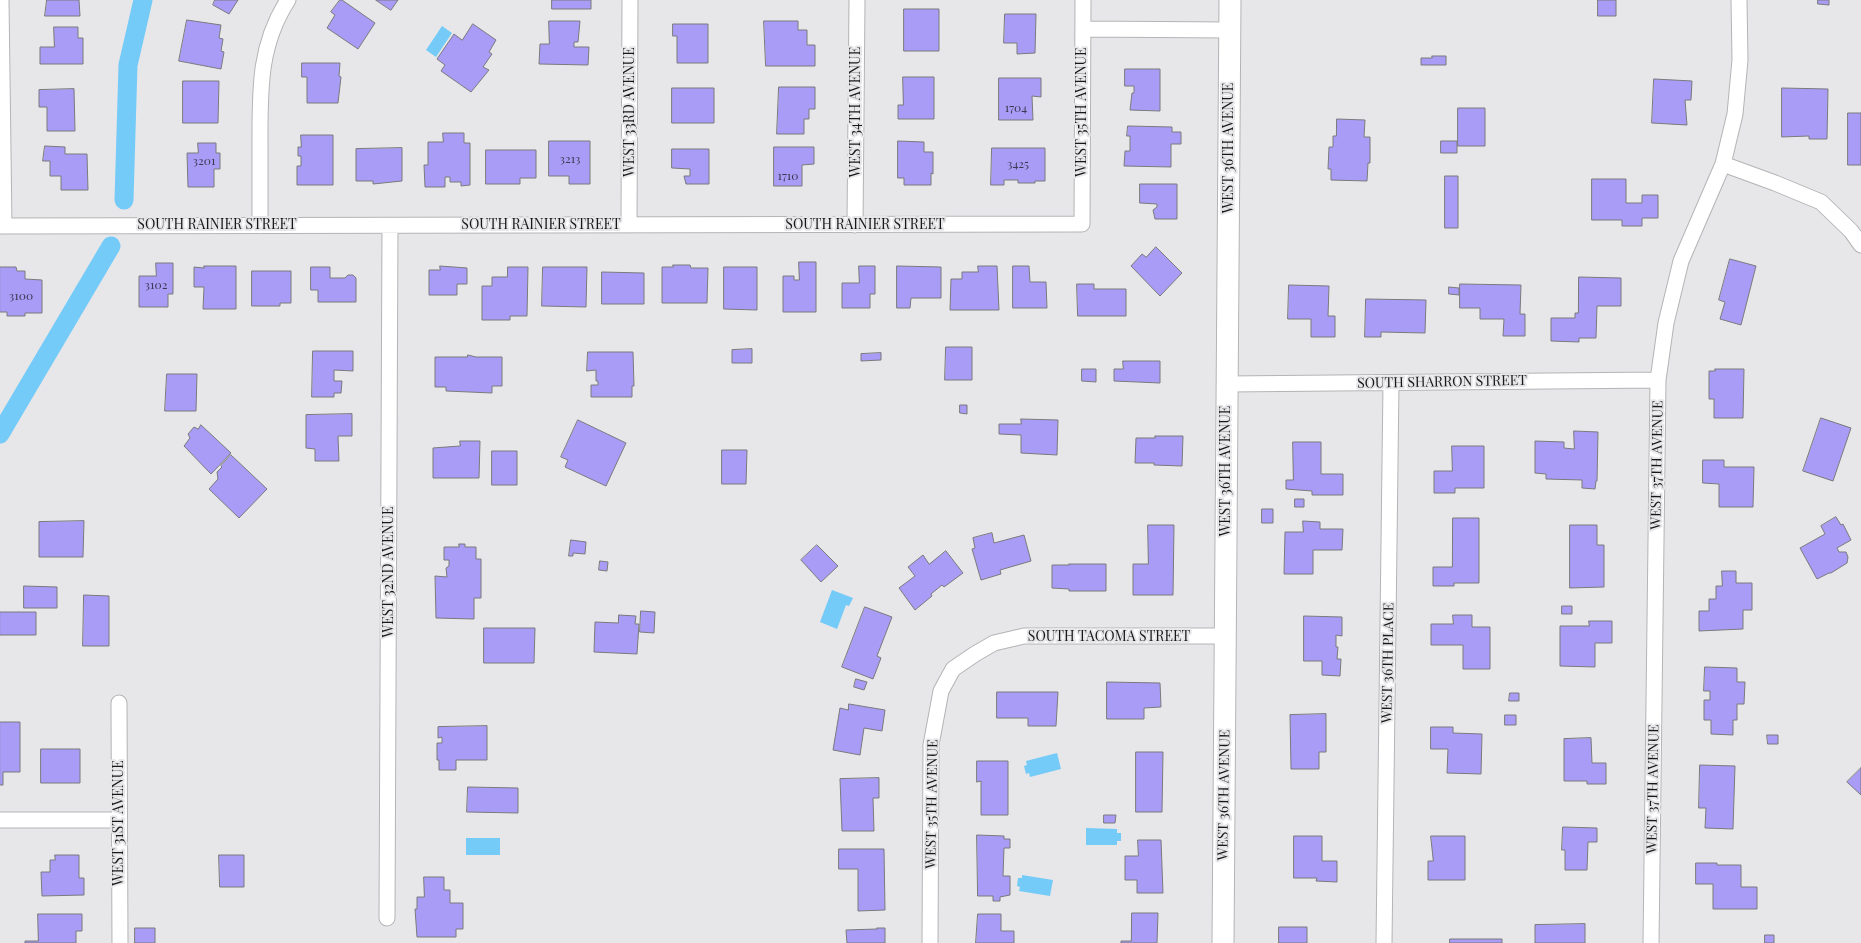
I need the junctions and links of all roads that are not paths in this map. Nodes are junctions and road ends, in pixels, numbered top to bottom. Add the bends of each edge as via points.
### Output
1 (1, 0) edge
2 (288, 0) edge
3 (630, 0) edge
4 (857, 0) edge
5 (1083, 0) edge
6 (1230, 0) edge
7 (1739, 0) edge
8 (1083, 29) junction
9 (1230, 30) junction
10 (1723, 164) junction
11 (1082, 224) joint
12 (629, 225) junction
13 (855, 225) junction
14 (2, 226) edge
15 (260, 226) junction
16 (390, 226) junction
17 (1856, 228) edge
18 (1861, 245) edge
19 (1658, 380) junction
20 (1390, 383) junction
21 (1227, 384) junction
22 (1226, 636) junction
23 (953, 669) joint
24 (119, 703) dead end
25 (0, 820) edge
26 (119, 820) junction
27 (387, 918) dead end
28 (120, 943) edge
29 (930, 943) edge
30 (1223, 943) edge
31 (1384, 943) edge
32 (1651, 943) edge

1 - 14 street
2 - 15 street via 270,34 260,90
3 - 12 street, WEST 33RD AVENUE
4 - 13 street, WEST 34TH AVENUE
5 - 8 street, WEST 35TH AVENUE
6 - 9 street, WEST 36TH AVENUE
7 - 10 street, WEST 37TH AVENUE via 1740,60 1735,114
8 - 9 street
8 - 11 street, WEST 35TH AVENUE
9 - 21 street, WEST 36TH AVENUE
10 - 17 street via 1821,202
10 - 19 street, WEST 37TH AVENUE via 1681,261 1666,323
11 - 13 street, SOUTH RAINIER STREET
12 - 13 street, SOUTH RAINIER STREET
12 - 16 street, SOUTH RAINIER STREET
14 - 15 street, SOUTH RAINIER STREET
15 - 16 street, SOUTH RAINIER STREET
16 - 27 street, WEST 32ND AVENUE
17 - 18 street
19 - 20 street, SOUTH SHARRON STREET
19 - 32 street, WEST 37TH AVENUE
20 - 21 street, SOUTH SHARRON STREET
20 - 31 street, WEST 36TH PLACE
21 - 22 street, WEST 36TH AVENUE
22 - 23 street, SOUTH TACOMA STREET via 1024,636 994,644
22 - 30 street, WEST 36TH AVENUE
23 - 29 street, WEST 35TH AVENUE via 941,691 931,745
24 - 26 street, WEST 31ST AVENUE
25 - 26 street
26 - 28 street, WEST 31ST AVENUE

